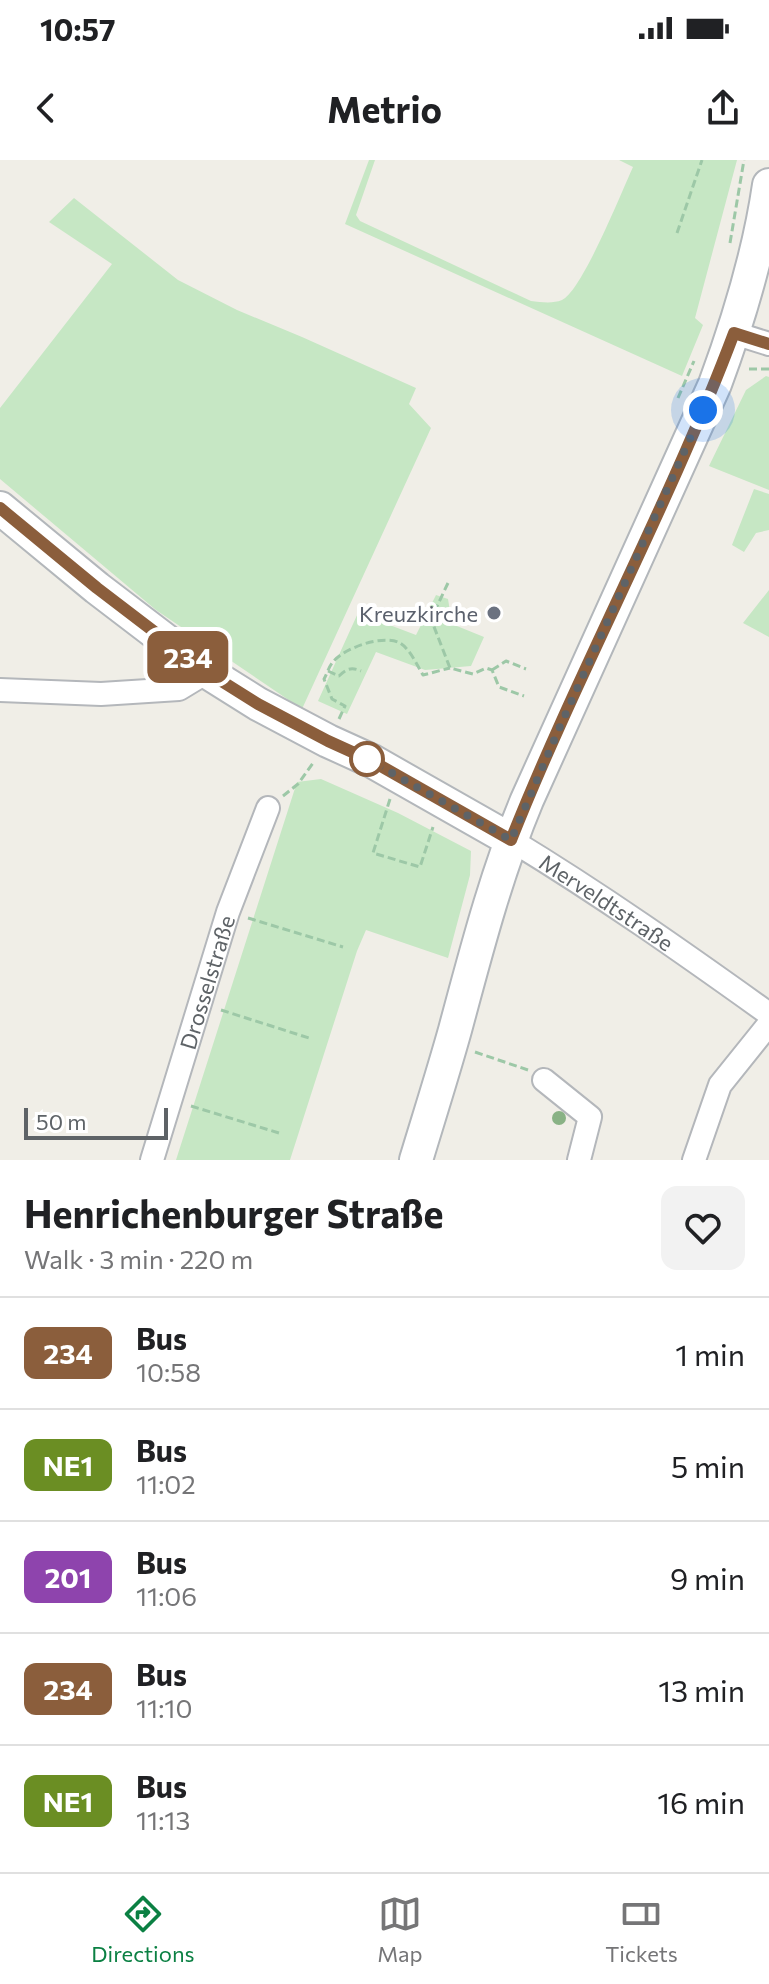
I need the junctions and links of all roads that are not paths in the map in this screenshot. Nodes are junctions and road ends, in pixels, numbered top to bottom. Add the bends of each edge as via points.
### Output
1 (769, 185) edge
2 (734, 333) junction
3 (769, 344) edge
4 (0, 508) edge
5 (207, 672) junction
6 (0, 690) edge
7 (268, 808) road end
8 (511, 840) junction
9 (769, 1014) edge
10 (769, 1024) edge
11 (544, 1080) road end
12 (152, 1160) edge
13 (416, 1160) edge
14 (579, 1160) edge
15 (694, 1160) edge

1 - 2 main road
2 - 3 street
2 - 8 main road
4 - 5 main road, Merveldtstraße
5 - 6 street via 179,689 101,694
5 - 8 main road, Merveldtstraße
7 - 12 street, Drosselstraße via 228,912
8 - 9 street, Merveldtstraße
8 - 13 main road
10 - 15 street via 720,1085
11 - 14 street via 590,1117

